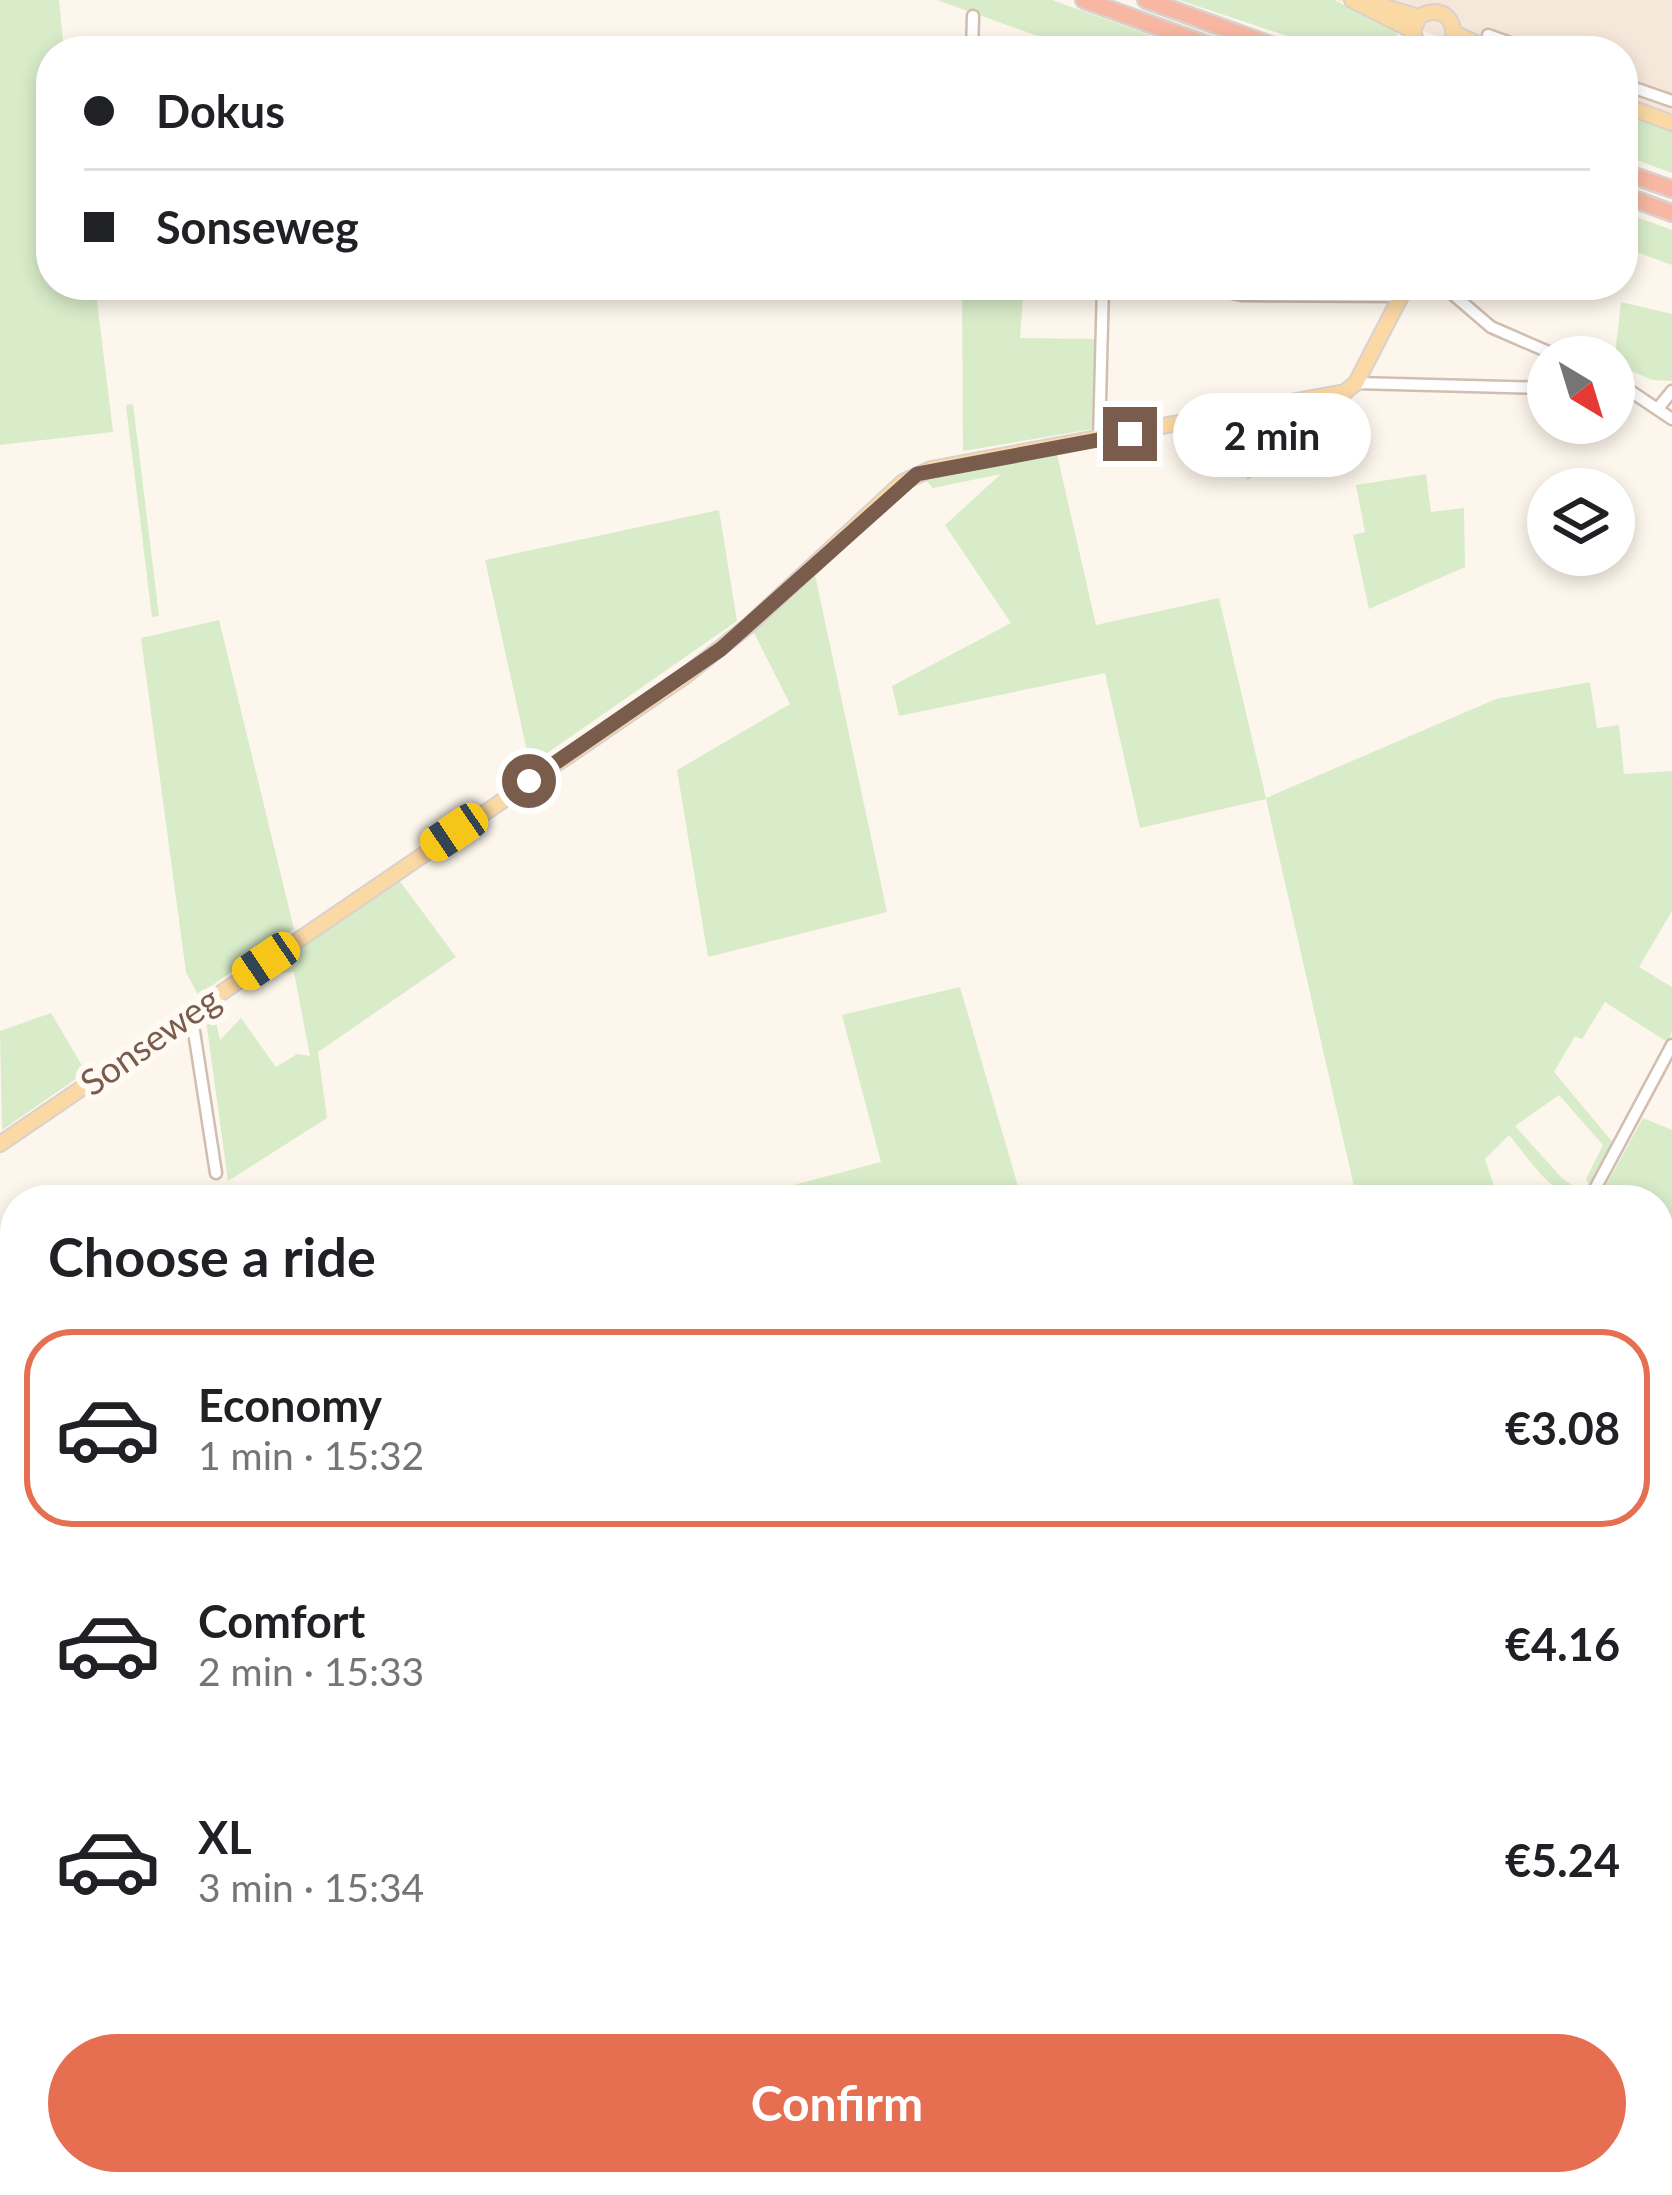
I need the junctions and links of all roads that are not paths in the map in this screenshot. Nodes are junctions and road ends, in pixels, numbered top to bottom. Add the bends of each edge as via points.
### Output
1 (1084, 0) edge
2 (1146, 0) edge
3 (1353, 0) edge
4 (1443, 7) edge
5 (974, 16) dead end
6 (1416, 24) junction
7 (973, 36) edge
8 (1184, 36) edge
9 (1246, 36) edge
10 (1420, 36) edge
11 (1638, 89) edge
12 (1672, 101) edge
13 (1638, 111) edge
14 (1672, 123) edge
15 (1638, 178) edge
16 (1672, 190) edge
17 (1638, 201) edge
18 (1672, 213) edge
19 (1103, 300) edge
20 (1401, 300) edge
21 (1460, 300) edge
22 (1527, 343) edge
23 (1356, 383) junction
24 (1527, 387) edge
25 (1672, 391) edge
26 (1635, 393) edge
27 (1659, 407) junction
28 (1672, 419) edge
29 (1099, 440) junction
30 (191, 1012) junction
31 (1671, 1048) edge
32 (0, 1144) edge
33 (216, 1173) dead end
34 (1597, 1185) edge

1 - 8 highway
2 - 9 highway
3 - 6 main road
4 - 6 main road
5 - 7 street
6 - 10 main road
11 - 12 street
13 - 14 main road
15 - 16 highway
17 - 18 highway
19 - 29 street
20 - 23 main road
21 - 22 street
23 - 24 street, Sonseweg
23 - 29 main road, Sonseweg via 1345,392
25 - 27 street
26 - 27 street
27 - 28 street
29 - 30 main road, Sonseweg via 932,469 903,482 685,676
30 - 32 main road, Sonseweg
30 - 33 street
31 - 34 street

